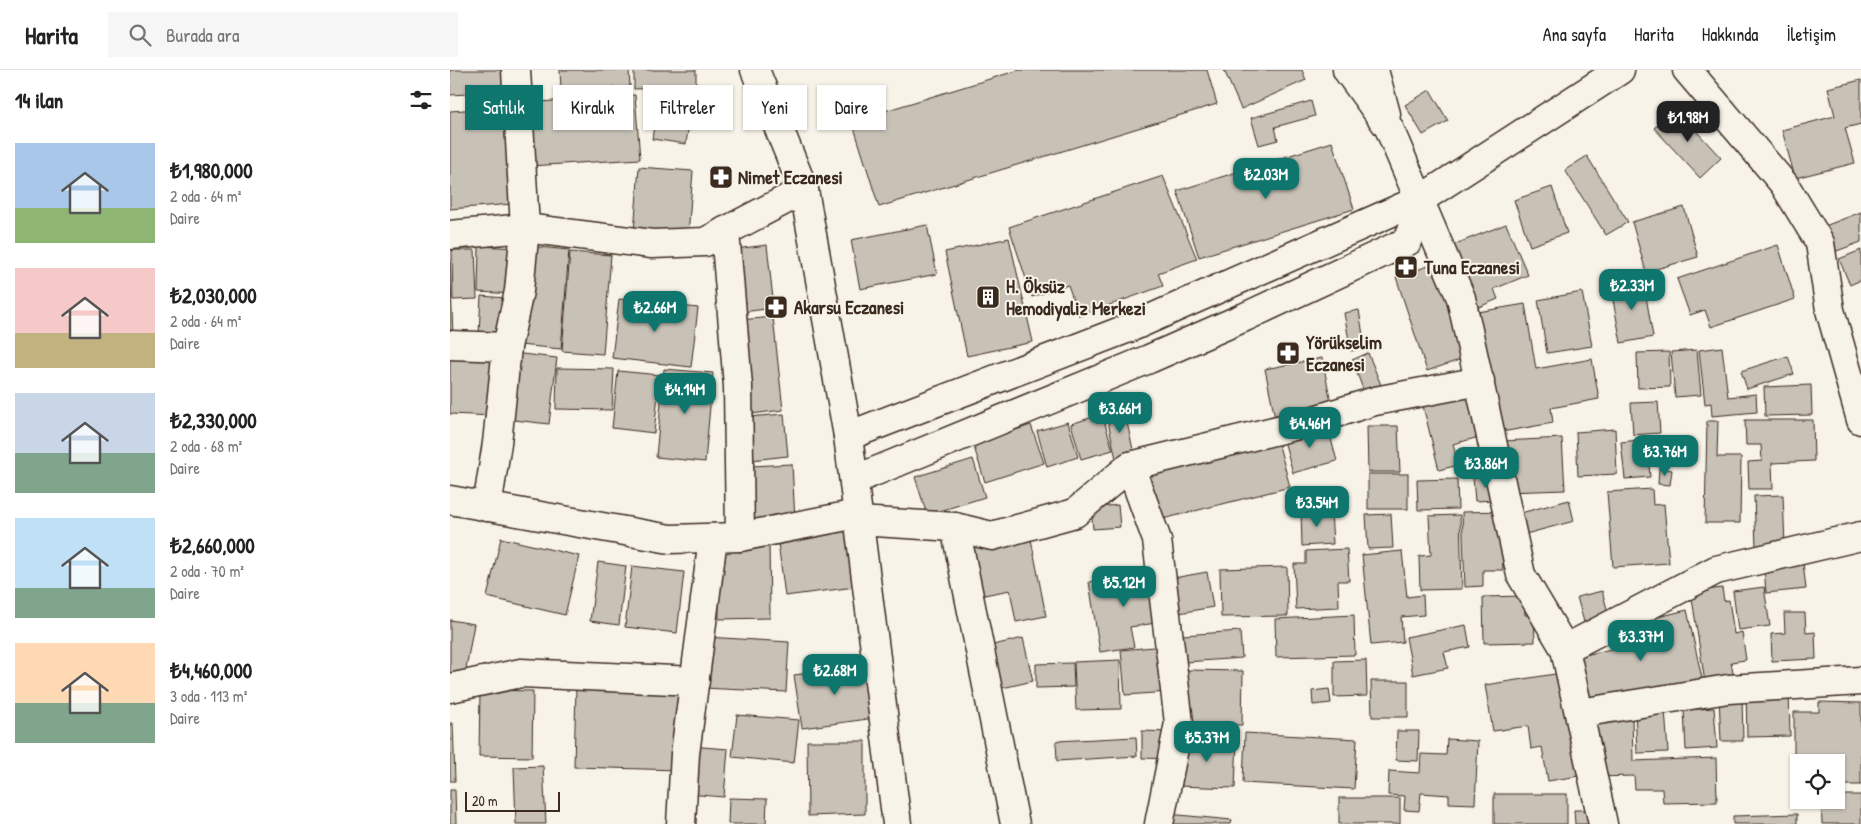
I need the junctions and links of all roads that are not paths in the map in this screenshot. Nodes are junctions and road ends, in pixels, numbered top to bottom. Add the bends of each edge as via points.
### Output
1 (516, 70) edge
2 (755, 70) edge
3 (1347, 70) edge
4 (1374, 70) edge
5 (1620, 70) edge
6 (1687, 70) edge
7 (1390, 128) junction
8 (804, 190) junction
9 (1421, 199) junction
10 (525, 228) junction
11 (725, 230) junction
12 (450, 235) edge
13 (450, 345) edge
14 (507, 347) junction
15 (1480, 381) junction
16 (1861, 420) edge
17 (848, 436) junction
18 (1130, 466) junction
19 (854, 480) junction
20 (450, 500) edge
21 (487, 507) junction
22 (858, 518) junction
23 (955, 527) junction
24 (1861, 536) edge
25 (740, 537) junction
26 (713, 538) junction
27 (1565, 650) junction
28 (695, 681) junction
29 (1861, 681) edge
30 (450, 688) edge
31 (1580, 714) junction
32 (680, 824) edge
33 (896, 824) edge
34 (1015, 824) edge
35 (1159, 824) edge
36 (1603, 824) edge

1 - 10 street
2 - 8 street
3 - 7 street
4 - 7 street
5 - 9 street
6 - 16 street via 1784,184 1820,243 1830,310
7 - 9 street
8 - 11 street
8 - 17 street
9 - 15 street via 1462,298
9 - 17 street via 1134,326
9 - 19 street via 1408,241 1158,355
10 - 11 street via 652,244 705,242
10 - 12 street
10 - 14 street via 520,291
11 - 25 street via 738,386
13 - 14 street
14 - 21 street
15 - 18 street via 1375,401 1298,425
15 - 27 street via 1521,575
17 - 19 street
18 - 23 street via 1076,513 992,536
18 - 35 street via 1157,540 1180,723
19 - 22 street
20 - 21 street
21 - 26 street via 670,539
22 - 23 street
22 - 25 street
22 - 33 street
23 - 34 street
24 - 27 street via 1716,570
25 - 26 street
26 - 28 street
27 - 31 street
28 - 30 street via 521,673
28 - 32 street
29 - 31 street via 1728,689
31 - 36 street

